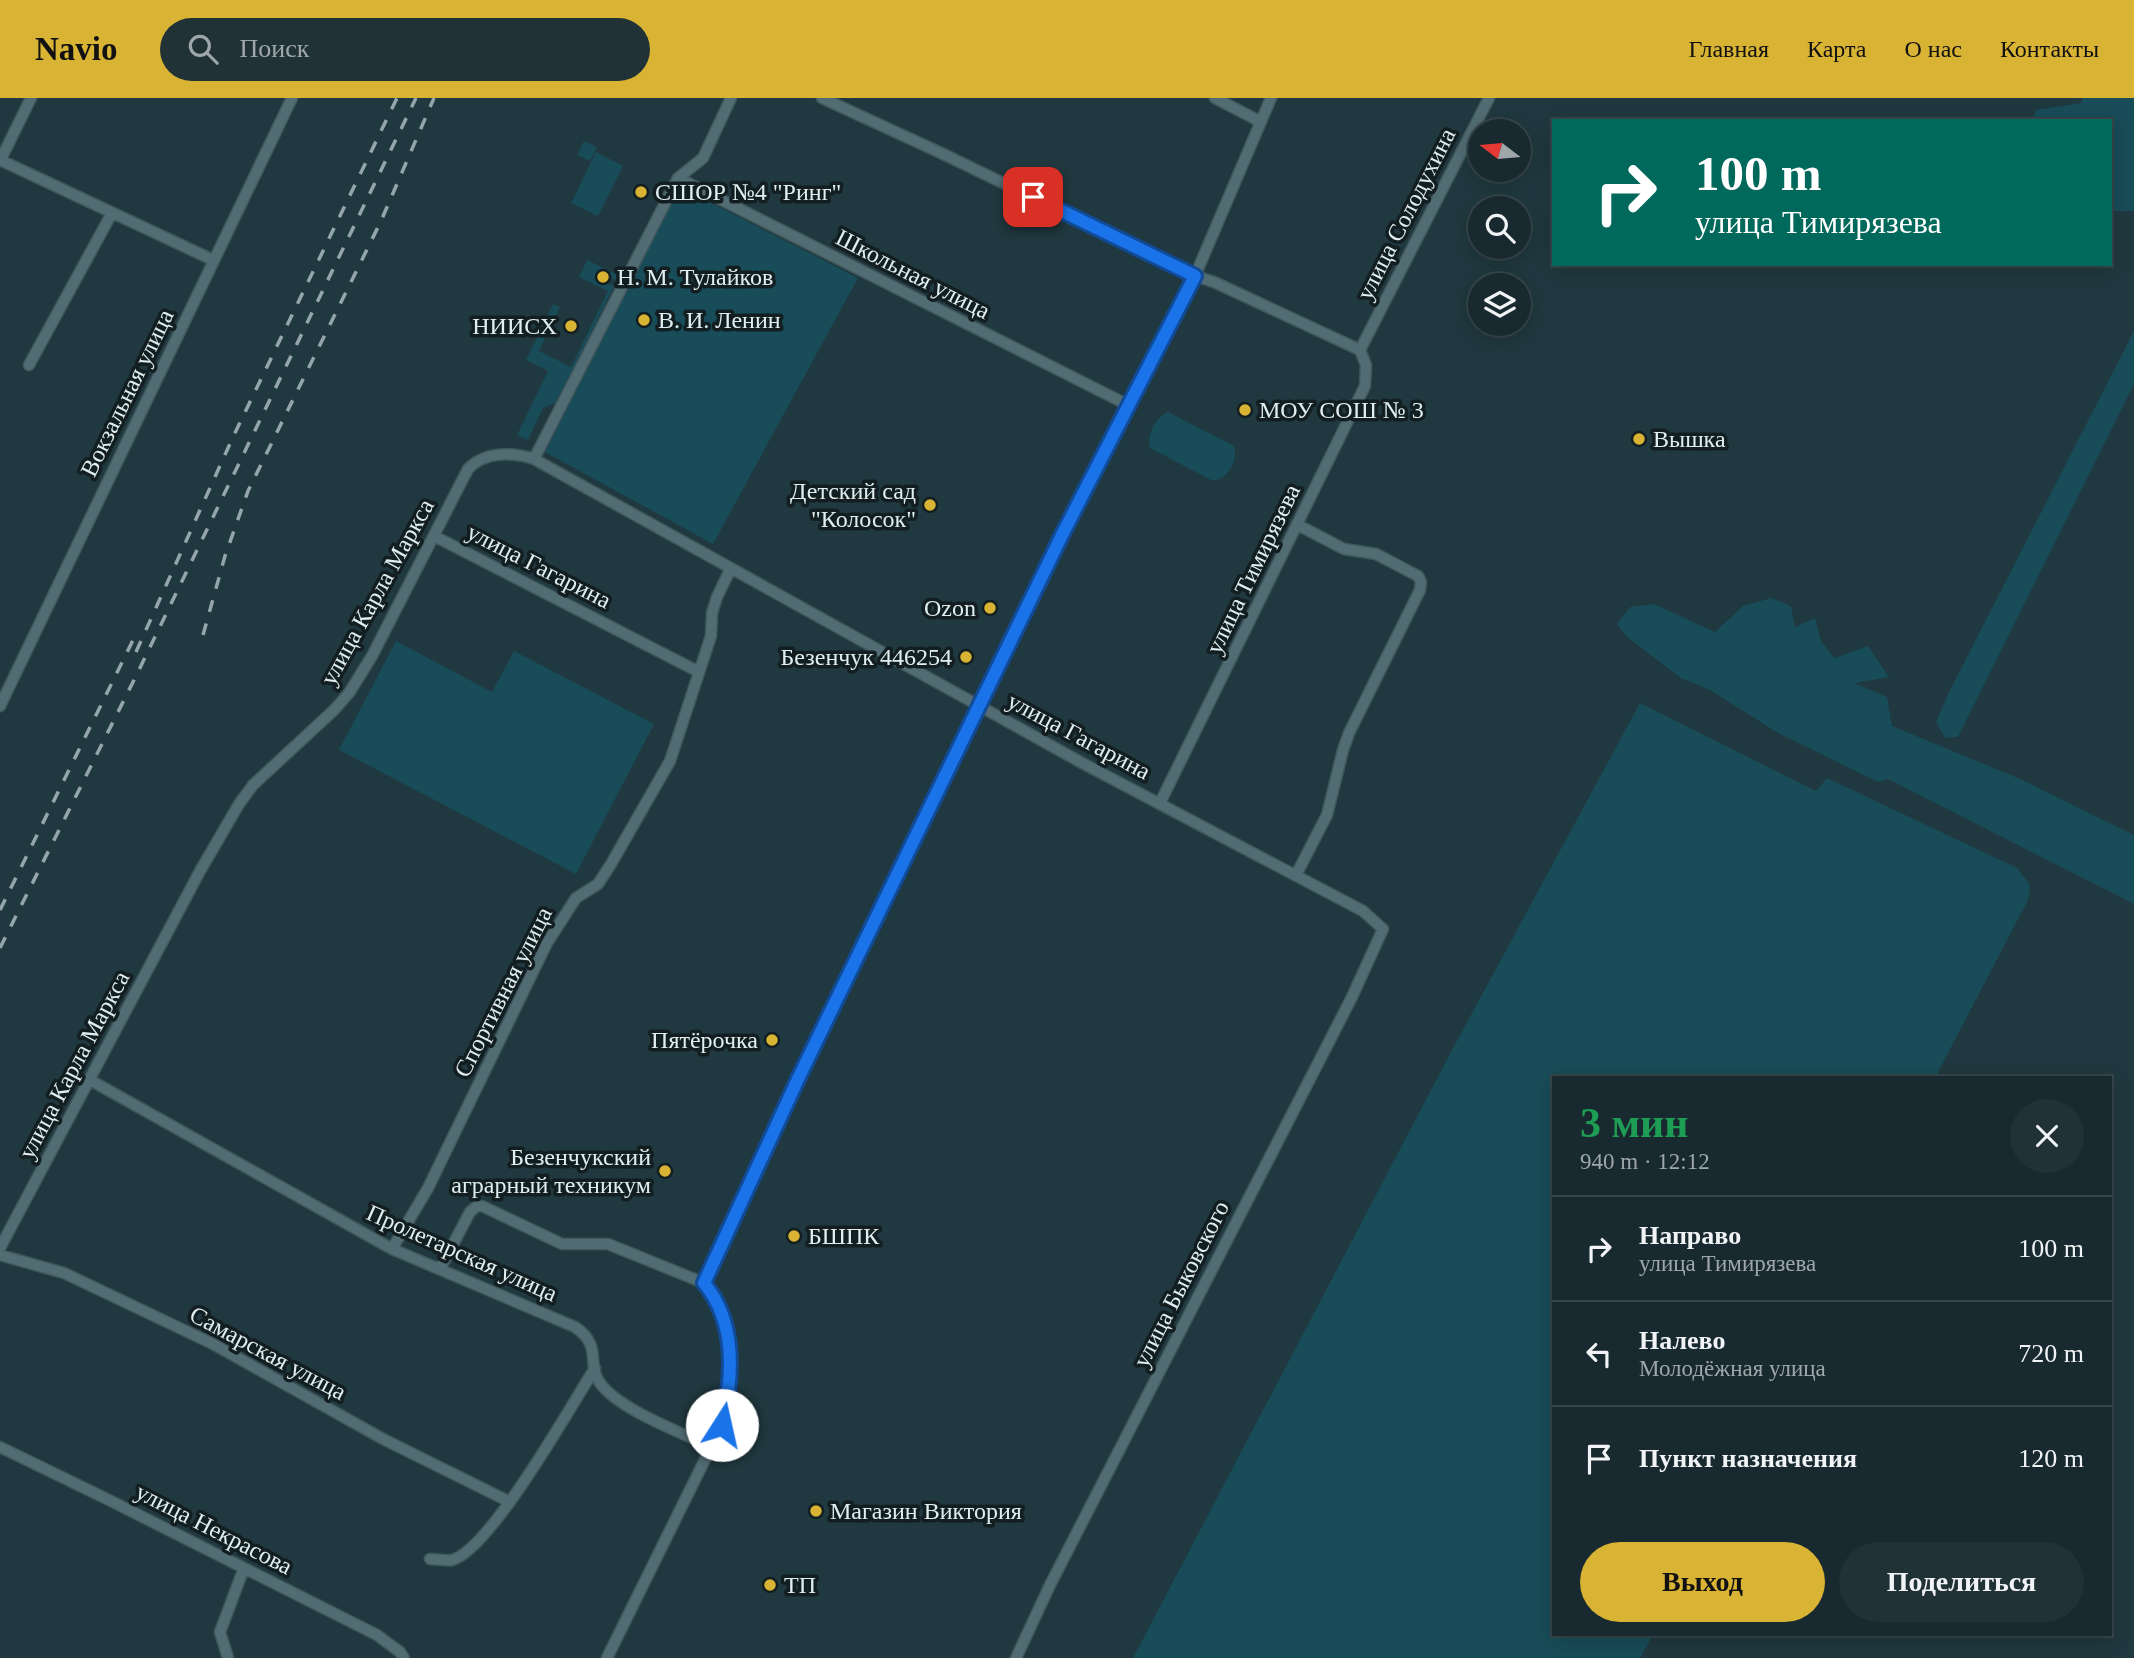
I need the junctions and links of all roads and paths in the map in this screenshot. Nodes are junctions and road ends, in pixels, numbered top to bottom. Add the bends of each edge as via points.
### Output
1 (31, 98) edge
2 (292, 98) edge
3 (731, 98) edge
4 (822, 98) edge
5 (1215, 98) edge
6 (1270, 98) edge
7 (1489, 98) edge
8 (1261, 122) junction
9 (0, 160) edge
10 (678, 178) junction
11 (112, 213) junction
12 (214, 260) junction
13 (1195, 276) junction
14 (1360, 350) junction
15 (29, 365) dead end
16 (1130, 406) junction
17 (534, 459) junction
18 (1297, 525) junction
19 (434, 536) junction
20 (731, 568) junction
21 (699, 672) junction
22 (0, 706) edge
23 (980, 706) junction
24 (1160, 803) junction
25 (1296, 875) junction
26 (1383, 929) joint
27 (90, 1080) junction
28 (0, 1248) edge
29 (392, 1249) junction
30 (0, 1255) edge
31 (440, 1269) junction
32 (704, 1283) junction
33 (595, 1367) junction
34 (0, 1447) edge
35 (712, 1447) junction
36 (510, 1502) junction
37 (430, 1559) dead end
38 (244, 1568) junction
39 (228, 1658) edge
40 (404, 1658) edge
41 (607, 1658) edge
42 (1016, 1658) edge

1 - 9 street
2 - 12 street, Вокзальная улица
3 - 10 street via 703,159
4 - 13 street
5 - 8 street
6 - 8 street
7 - 14 street, улица Солодухина
8 - 13 street
9 - 11 street
10 - 16 street, Школьная улица
10 - 17 street
11 - 12 street
11 - 15 street
12 - 22 street, Вокзальная улица
13 - 14 street
13 - 16 street
14 - 18 street, улица Тимирязева via 1366,365 1365,386
16 - 23 street
17 - 19 street, улица Карла Маркса via 504,454 474,464
17 - 20 street, улица Гагарина
18 - 24 street, улица Тимирязева
18 - 25 street via 1344,549 1376,554 1418,576 1421,582 1349,733 1327,815
19 - 21 street, улица Гагарина
19 - 27 street, улица Карла Маркса via 348,693 239,804
20 - 21 street, Спортивная улица via 712,613
20 - 23 street, улица Гагарина
21 - 29 street, Спортивная улица via 670,761 598,884 576,898 547,943 428,1188
23 - 24 street, улица Гагарина
23 - 32 street
24 - 25 street, улица Гагарина
25 - 26 street, улица Гагарина via 1363,911
26 - 42 street, улица Быковского via 1352,999
27 - 28 street, улица Карла Маркса
27 - 29 street, Пролетарская улица
29 - 31 street, Пролетарская улица
30 - 36 street, Самарская улица via 64,1273 213,1345
31 - 32 street via 470,1212 482,1206 562,1244 608,1244
31 - 33 street, Пролетарская улица via 575,1327 587,1337
32 - 35 street via 724,1313 730,1349 727,1405
33 - 35 street, Пролетарская улица via 600,1383 618,1400
33 - 36 street
34 - 38 street, улица Некрасова
35 - 41 street
36 - 37 street via 480,1541 452,1560
38 - 39 street via 220,1632
38 - 40 street, улица Некрасова via 377,1635

